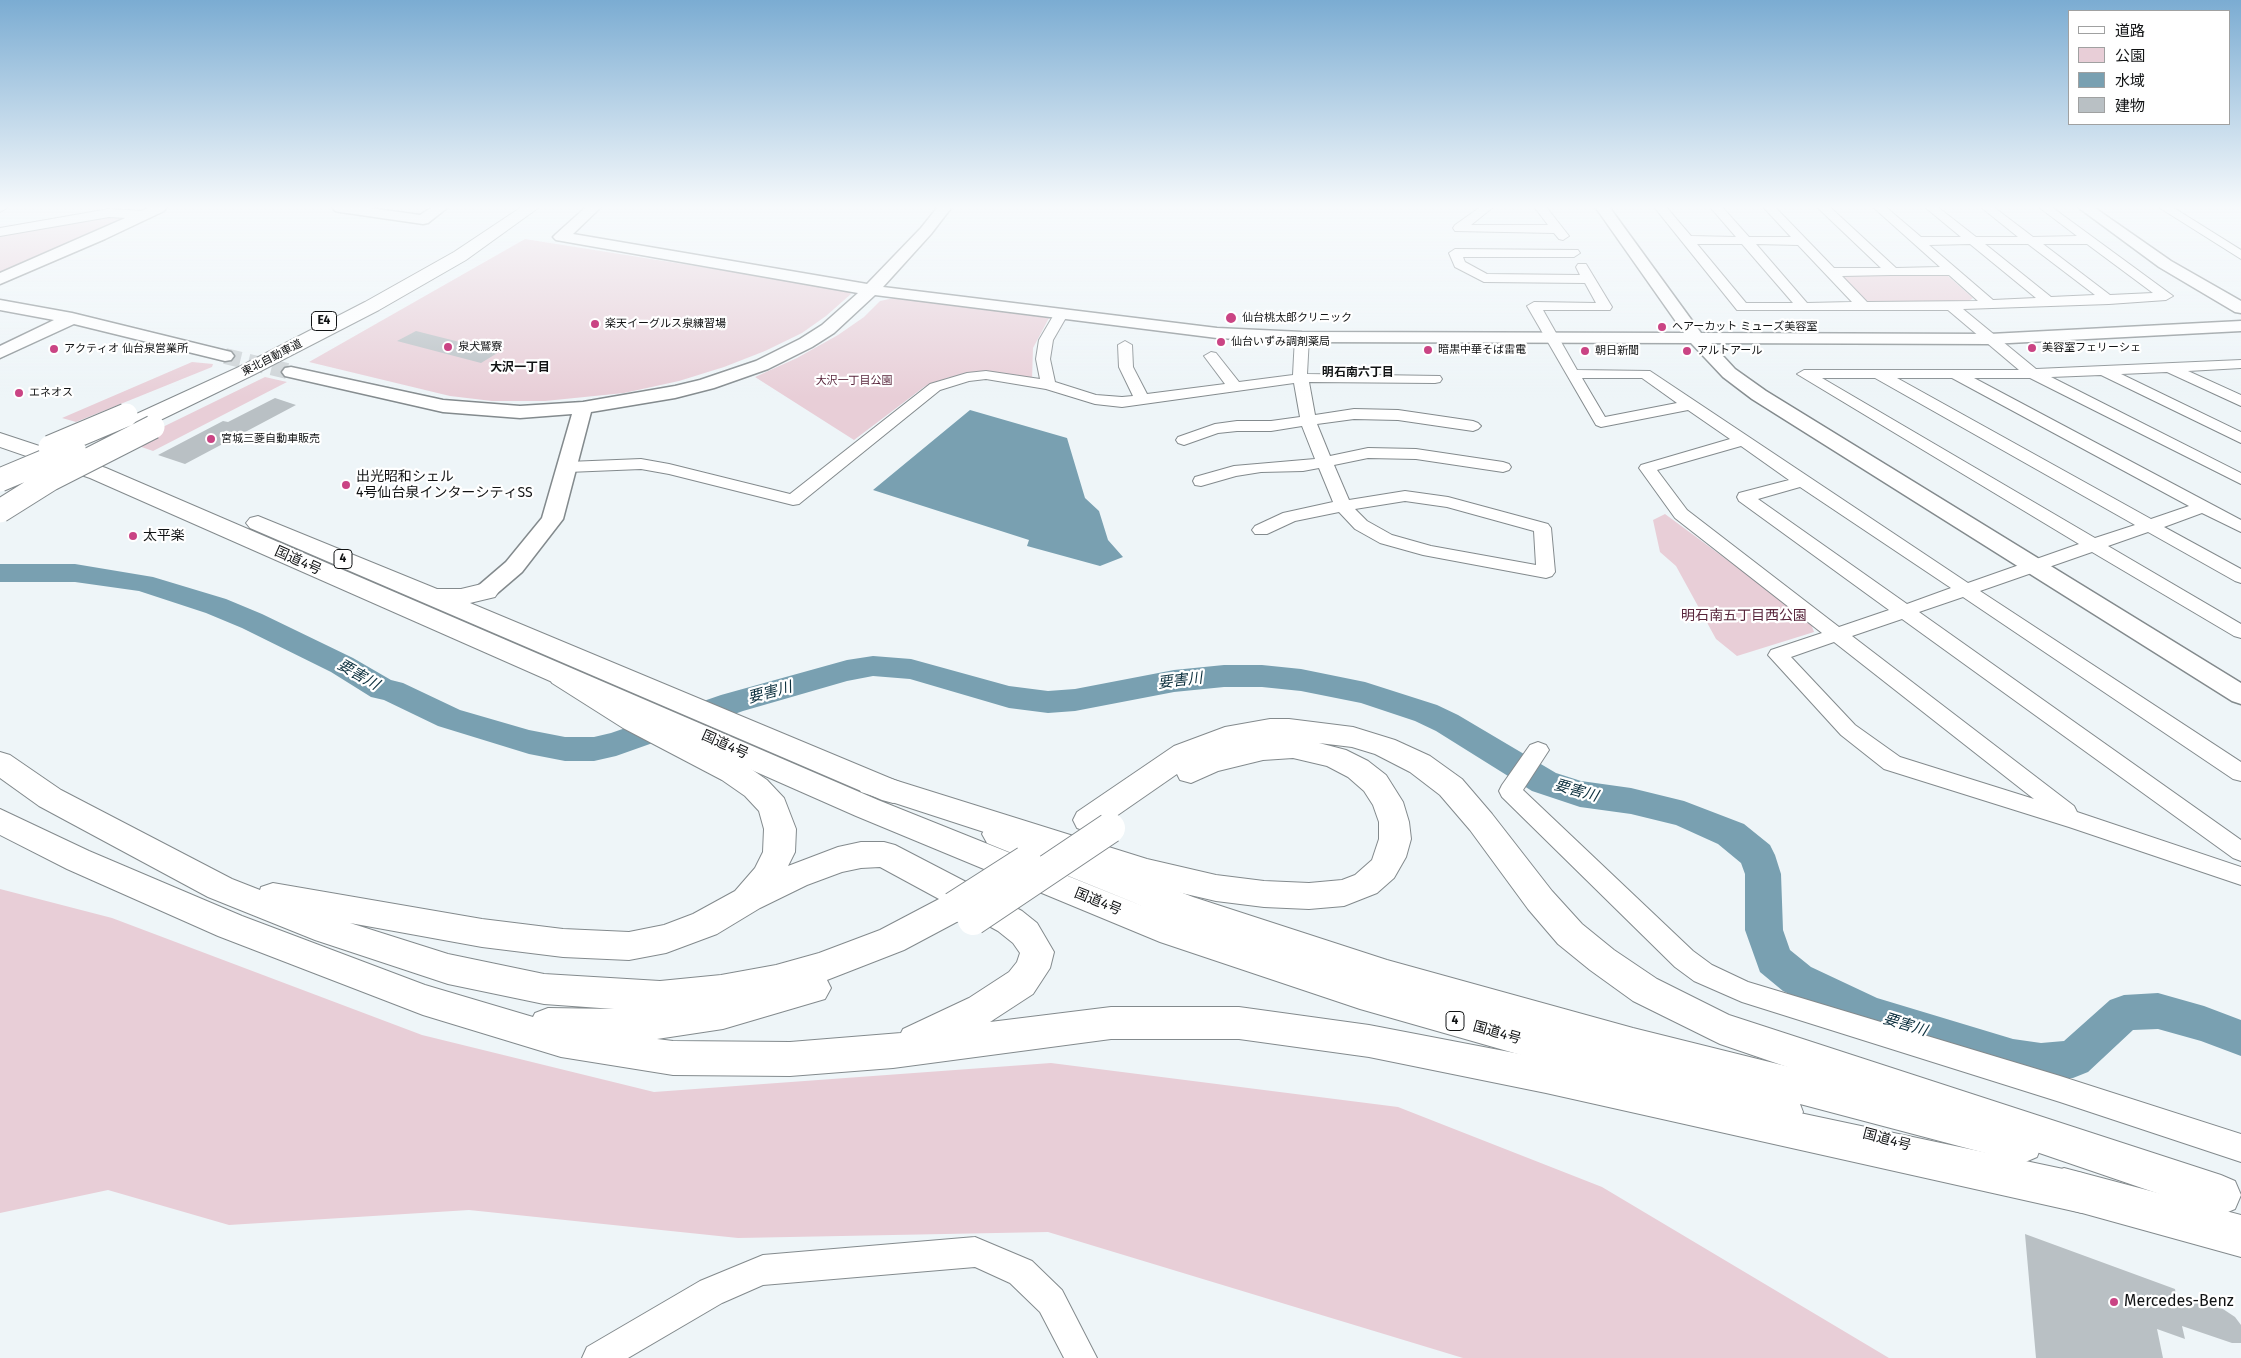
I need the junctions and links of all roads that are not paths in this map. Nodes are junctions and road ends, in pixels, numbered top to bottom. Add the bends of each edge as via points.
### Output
1 (17, 271) edge
2 (413, 271) edge
3 (434, 271) edge
4 (762, 271) edge
5 (888, 271) edge
6 (1472, 271) edge
7 (1584, 271) edge
8 (1648, 271) edge
9 (1713, 271) edge
10 (1773, 271) edge
11 (1929, 271) edge
12 (1951, 271) edge
13 (2011, 271) edge
14 (2072, 271) edge
15 (2133, 271) edge
16 (2178, 271) edge
17 (2194, 271) edge
18 (1831, 272) joint
19 (1893, 272) joint
20 (0, 279) edge
21 (1588, 279) junction
22 (871, 290) junction
23 (2241, 299) edge
24 (2109, 300) junction
25 (2049, 302) junction
26 (1990, 304) junction
27 (0, 305) edge
28 (1951, 306) junction
29 (1804, 307) junction
30 (1864, 307) junction
31 (2241, 308) edge
32 (1061, 314) junction
33 (72, 318) junction
34 (2241, 326) edge
35 (1302, 337) junction
36 (1552, 338) junction
37 (1696, 338) junction
38 (1990, 339) junction
39 (1126, 345) dead end
40 (0, 353) edge
41 (225, 356) tunnel mouth
42 (1211, 356) dead end
43 (2239, 365) edge
44 (2170, 368) junction
45 (292, 372) tunnel mouth
46 (2105, 372) junction
47 (1572, 374) junction
48 (1878, 374) junction
49 (2033, 374) junction
50 (1956, 375) junction
51 (1300, 378) junction
52 (1435, 379) dead end
53 (1048, 385) junction
54 (1234, 385) junction
55 (1143, 400) junction
56 (2241, 401) edge
57 (1690, 405) junction
58 (584, 408) junction
59 (139, 421) junction
60 (1308, 421) junction
61 (0, 426) edge
62 (1473, 426) dead end
63 (2241, 438) edge
64 (0, 440) edge
65 (1184, 440) dead end
66 (1742, 441) junction
67 (1323, 462) junction
68 (0, 467) edge
69 (568, 467) junction
70 (1503, 467) dead end
71 (2241, 479) edge
72 (0, 480) edge
73 (1201, 481) dead end
74 (1802, 481) junction
75 (1343, 506) junction
76 (2203, 507) junction
77 (0, 510) edge
78 (2149, 526) junction
79 (2241, 527) edge
80 (1261, 530) dead end
81 (2094, 545) junction
82 (2035, 566) junction
83 (2241, 577) edge
84 (1965, 590) junction
85 (486, 591) junction
86 (429, 596) junction
87 (1906, 611) junction
88 (499, 626) junction
89 (2241, 632) edge
90 (1837, 635) junction
91 (2241, 695) edge
92 (692, 723) junction
93 (1530, 762) dead end
94 (0, 763) edge
95 (2241, 773) edge
96 (872, 784) junction
97 (0, 821) edge
98 (2077, 821) junction
99 (1099, 824) junction
100 (2241, 852) edge
101 (2241, 876) edge
102 (220, 888) junction
103 (747, 900) junction
104 (963, 914) junction
105 (424, 1000) junction
106 (893, 1051) junction
107 (2241, 1148) edge
108 (2082, 1193) junction
109 (2231, 1198) edge
110 (2241, 1236) edge
111 (598, 1358) edge
112 (1081, 1358) edge

1 - 20 street
2 - 59 highway, 東北自動車道 / E4
3 - 59 highway via 323,338
4 - 22 street
5 - 22 street
6 - 21 street via 1484,278
7 - 21 street
8 - 37 street
9 - 29 street via 1742,307
10 - 29 street
11 - 19 street
12 - 26 street
13 - 25 street
14 - 24 street
15 - 24 street via 2166,296
16 - 31 street
17 - 23 street
18 - 19 street
18 - 30 street
21 - 36 street via 1605,307 1534,306
22 - 32 street
22 - 58 street via 828,329 762,365 675,392
24 - 25 street
25 - 26 street
26 - 28 street
27 - 33 street
28 - 30 street
28 - 38 street
29 - 30 street
32 - 35 street via 1217,333
32 - 53 street via 1046,340 1043,359
33 - 40 street
33 - 41 street
34 - 38 street
35 - 36 street
35 - 51 street
36 - 37 street
36 - 47 street
37 - 38 street
37 - 82 street via 1729,373 1759,394
38 - 49 street
39 - 55 street via 1126,367
42 - 54 street
43 - 44 street
44 - 46 street
44 - 56 street
45 - 58 street via 442,406 520,412
46 - 49 street
46 - 63 street
47 - 57 street via 1645,374
47 - 57 street via 1600,422
48 - 50 street
48 - 78 street
48 - 81 street via 1804,374
49 - 50 street
49 - 71 street
50 - 76 street
51 - 52 street
51 - 54 street
51 - 60 street
53 - 55 street via 1095,399
53 - 69 street via 986,375 952,380 935,387 794,500 641,464
54 - 55 street
57 - 66 street
58 - 69 street
59 - 68 highway, 東北自動車道 / E4, bridge
59 - 72 highway, 東北自動車道 / E4, bridge
59 - 77 highway, bridge
60 - 62 street via 1354,414 1398,415
60 - 65 street via 1215,429
60 - 67 street
61 - 86 highway, 国道4号 / 4 via 56,440 107,458
64 - 92 highway, 国道4号 / 4 via 98,473 562,676 643,717
66 - 74 street
66 - 90 street via 1647,468 1681,514
67 - 70 street via 1368,453 1416,454
67 - 73 street via 1234,471
67 - 75 street
69 - 85 street via 552,519 514,567
74 - 84 street
74 - 87 street via 1745,497
75 - 75 street via 1361,525 1386,539 1429,551 1546,572 1542,528 1448,502 1405,496
75 - 80 street via 1304,513
76 - 78 street
76 - 79 street
78 - 81 street
78 - 83 street
81 - 82 street
81 - 89 street
82 - 84 street
82 - 91 street
84 - 87 street
84 - 95 street
85 - 86 highway via 460,598
85 - 88 highway via 482,601
86 - 88 highway, 国道4号 / 4
87 - 90 street
87 - 100 street
88 - 92 highway, 国道4号 / 4
90 - 98 street
90 - 98 street via 1778,655 1848,730 1892,763
92 - 96 highway, 国道4号 / 4
92 - 103 highway via 733,772 756,788 773,806 780,829 779,852 766,877
92 - 108 highway, 国道4号 / 4 via 867,808 1172,932 1360,994
93 - 107 street via 1510,791 1684,959 1703,973 1742,991
94 - 102 highway via 50,798
96 - 99 highway via 1147,872 1216,888 1264,894 1309,896 1344,893 1366,884 1383,869 1395,839 1388,802 1375,783 1358,769 1336,758 1292,747 1263,749 1210,762
96 - 109 highway, 国道4号 / 4 via 1184,908 1387,975 1633,1044
97 - 105 highway via 78,860 221,922
98 - 101 street
99 - 104 highway, bridge
99 - 109 highway via 1184,754 1226,737 1289,729 1353,737 1386,747 1420,764 1451,787 1570,934 1645,990 1720,1028
102 - 103 highway via 482,933 563,943 630,946 666,939 705,924
102 - 104 highway via 327,930 448,969 544,989 660,996 776,980 822,967
103 - 106 highway via 838,860 884,854 1010,921 1025,933 1037,952 1033,968 1021,982 982,1009
104 - 105 highway via 899,955 828,983 723,1014 650,1024 579,1025 524,1022
105 - 106 highway via 561,1041 673,1058 790,1059
106 - 108 highway via 1111,1023 1239,1023 1368,1041 1546,1076
108 - 110 highway, 国道4号 / 4
111 - 112 street via 711,1292 764,1270 975,1252 1021,1272 1051,1301

